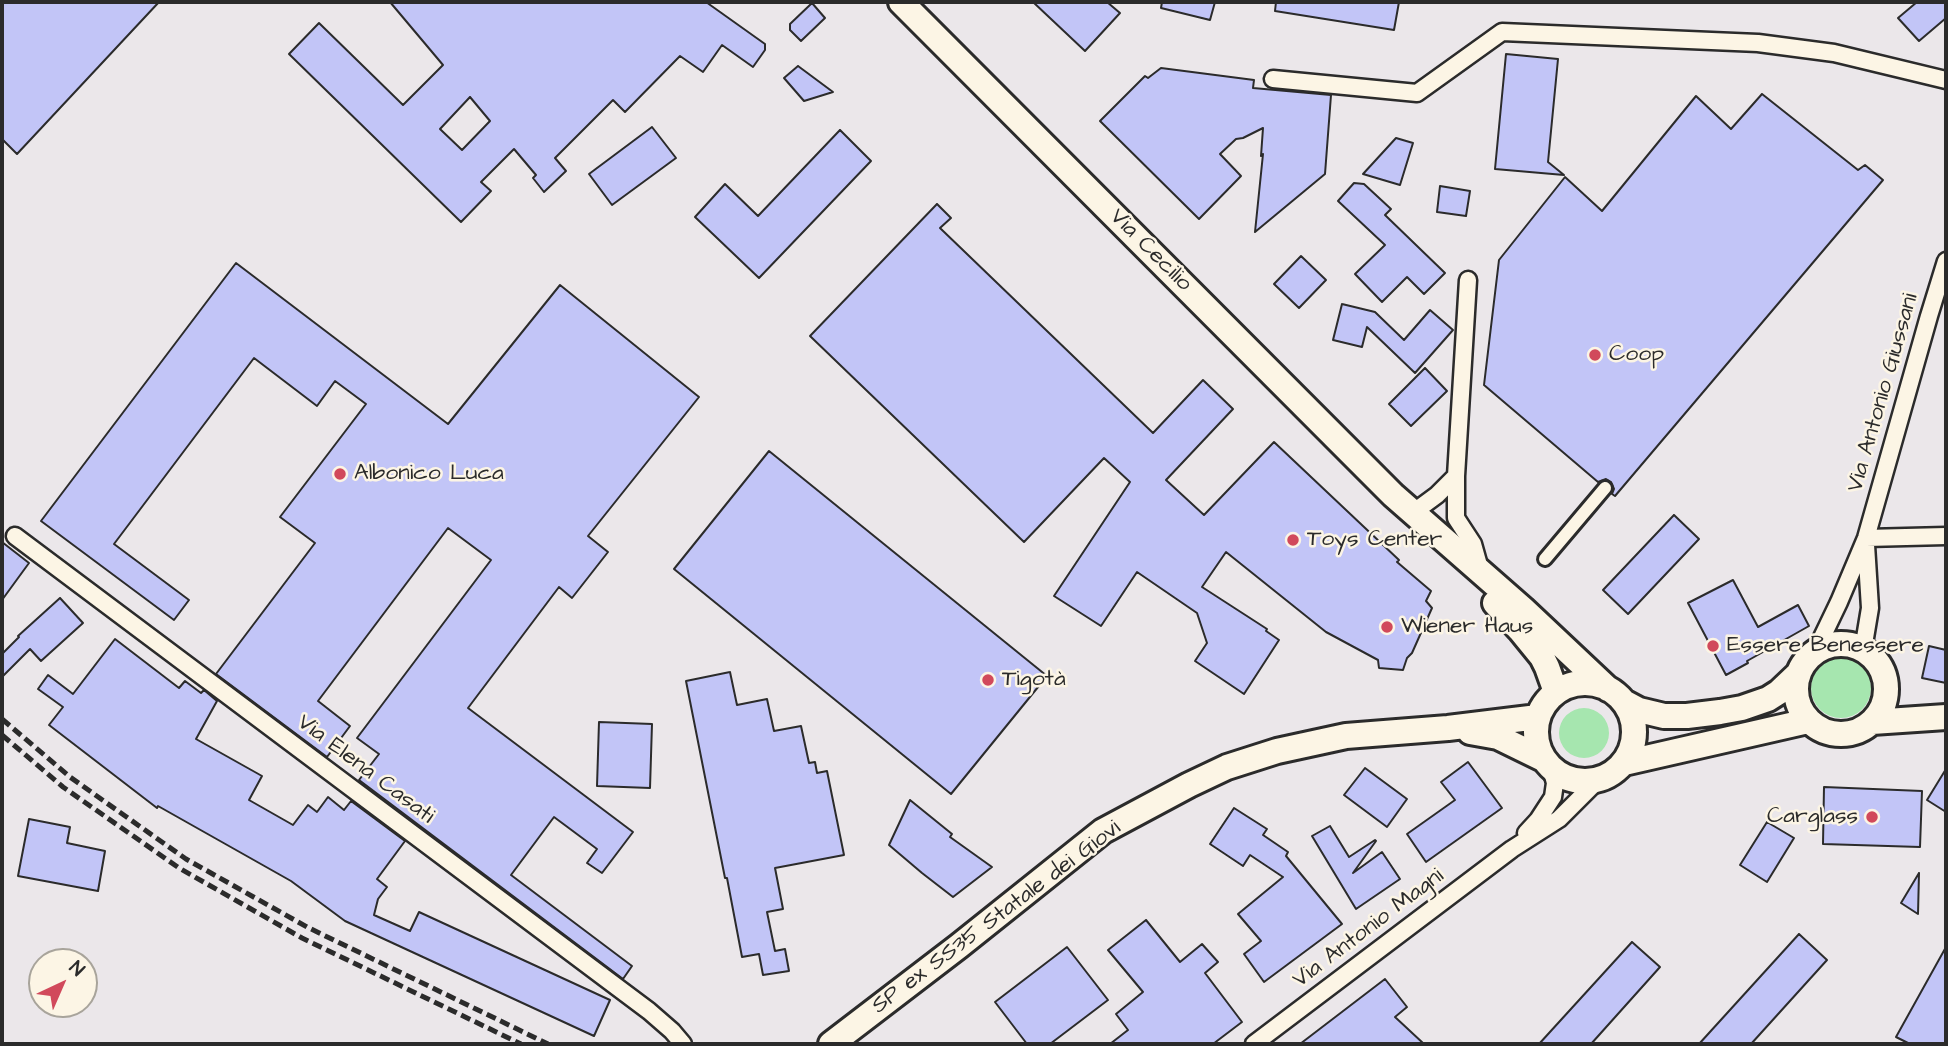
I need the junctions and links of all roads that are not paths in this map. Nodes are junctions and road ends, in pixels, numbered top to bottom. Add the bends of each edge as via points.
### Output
1 (901, 2) edge
2 (1273, 79) dead end
3 (1946, 80) edge
4 (1946, 261) edge
5 (1468, 280) dead end
6 (1456, 476) junction
7 (1605, 488) dead end
8 (1407, 506) junction
9 (15, 536) dead end
10 (1946, 536) edge
11 (1866, 538) junction
12 (1545, 559) dead end
13 (1480, 571) junction
14 (1863, 650) junction
15 (1815, 652) junction
16 (1799, 673) junction
17 (1556, 692) junction
18 (1616, 695) junction
19 (1886, 695) junction
20 (1538, 717) junction
21 (1943, 717) edge
22 (1808, 721) junction
23 (1872, 722) junction
24 (1448, 728) junction
25 (1547, 763) junction
26 (1624, 763) junction
27 (1598, 780) junction
28 (1512, 849) junction
29 (683, 1044) edge
30 (831, 1044) edge
31 (1254, 1044) edge

1 - 8 main road, Via Cecilio
2 - 3 street via 1417,93 1502,32 1758,43 1835,53
4 - 11 street, Via Antonio Giussani
5 - 6 street
6 - 8 street via 1437,495
6 - 13 street via 1456,518 1473,544
7 - 12 street
8 - 13 main road, Via Cecilio
8 - 17 main road, Via Cecilio via 1531,644 1547,667
9 - 29 street, Via Elena Casati via 649,1011
10 - 11 street
11 - 14 street, Via Antonio Giussani via 1870,608
11 - 15 street, Via Antonio Giussani
13 - 18 main road, Via Cecilio
14 - 15 main road via 1839,644
14 - 19 main road via 1882,671
15 - 16 main road
16 - 18 main road via 1768,699 1688,716 1639,710
16 - 22 main road via 1797,702
17 - 18 main road via 1578,683 1594,683
17 - 20 main road
18 - 26 main road via 1632,716 1634,732
19 - 21 main road
19 - 23 main road
20 - 24 main road, SP ex SS35 Statale dei Giovi
20 - 25 main road via 1537,743
21 - 23 main road
22 - 23 main road via 1836,734 1858,731
22 - 26 main road
24 - 25 main road, SP ex SS35 Statale dei Giovi via 1498,737
24 - 30 main road, SP ex SS35 Statale dei Giovi via 1346,736 1277,751 1189,785 1103,831
25 - 27 main road via 1570,779
25 - 28 street via 1555,783 1553,797
26 - 27 main road
27 - 28 street via 1559,819
28 - 31 street, Via Antonio Magni

